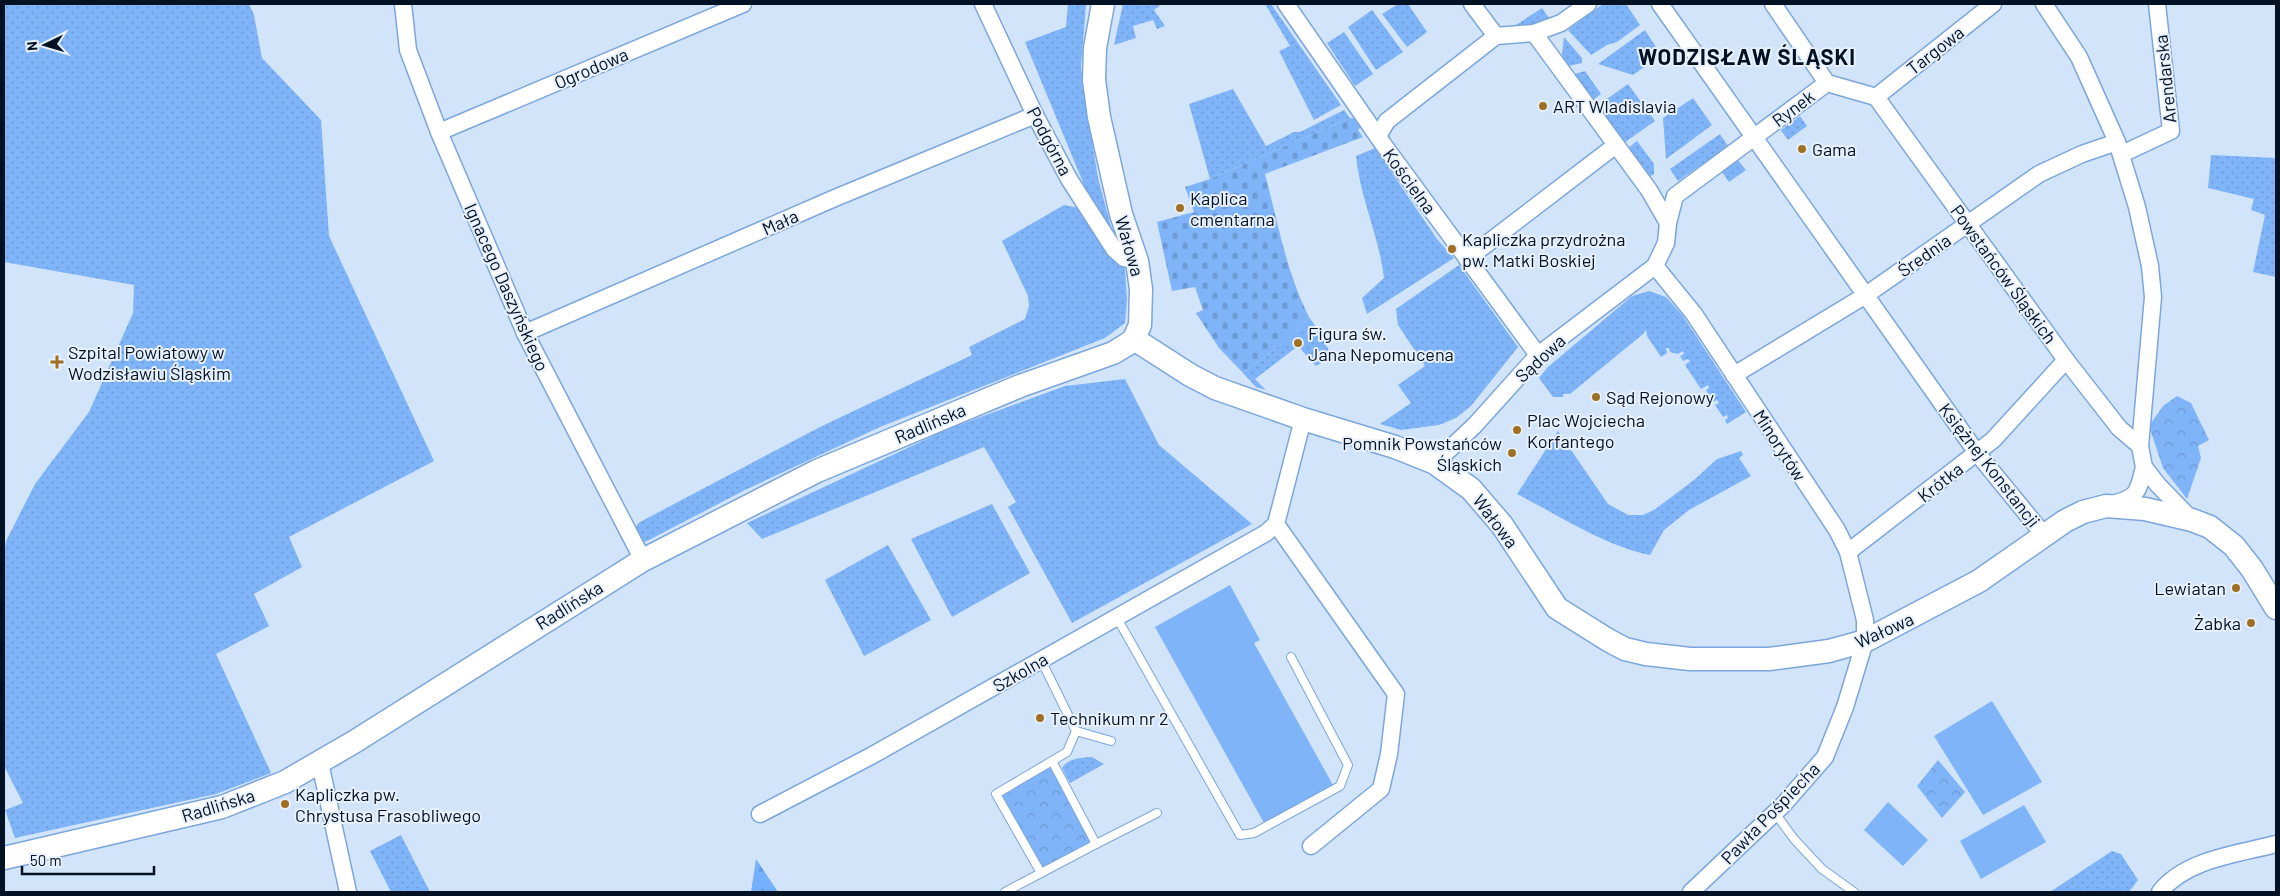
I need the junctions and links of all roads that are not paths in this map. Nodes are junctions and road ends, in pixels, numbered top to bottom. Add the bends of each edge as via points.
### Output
1 (403, 4) edge
2 (743, 4) edge
3 (983, 4) edge
4 (1103, 4) edge
5 (1472, 4) edge
6 (1588, 4) edge
7 (1660, 4) edge
8 (1773, 4) edge
9 (1993, 4) edge
10 (2044, 4) edge
11 (2157, 4) edge
12 (1292, 6) edge
13 (1534, 33) junction
14 (1496, 36) junction
15 (1827, 83) junction
16 (1876, 97) junction
17 (1035, 115) junction
18 (439, 132) junction
19 (1378, 136) junction
20 (1755, 137) junction
21 (1616, 145) junction
22 (2120, 148) junction
23 (1774, 165) joint
24 (1668, 223) junction
25 (1968, 224) junction
26 (1467, 259) junction
27 (1137, 261) junction
28 (1656, 266) junction
29 (1866, 295) junction
30 (525, 333) junction
31 (1134, 339) junction
32 (1538, 355) junction
33 (2066, 360) junction
34 (1734, 375) junction
35 (1303, 419) junction
36 (2140, 446) junction
37 (1977, 454) junction
38 (1435, 463) junction
39 (2144, 467) junction
40 (2106, 506) junction
41 (2192, 520) junction
42 (1276, 524) junction
43 (2044, 535) junction
44 (1848, 552) junction
45 (643, 560) junction
46 (2276, 608) edge
47 (1117, 618) junction
48 (1865, 641) junction
49 (1291, 657) dead end
50 (1041, 660) junction
51 (1076, 731) junction
52 (1111, 741) dead end
53 (1052, 761) junction
54 (320, 763) junction
55 (1157, 813) dead end
56 (1775, 813) junction
57 (760, 814) dead end
58 (1096, 844) junction
59 (2276, 844) edge
60 (1311, 846) dead end
61 (4, 858) edge
62 (1041, 873) junction
63 (348, 892) edge
64 (1005, 892) edge
65 (1691, 892) edge
66 (1854, 892) edge
67 (2160, 892) edge

1 - 18 street, Ignacego Daszyńskiego via 408,50
2 - 18 street, Ogrodowa
3 - 17 street, Podgórna
4 - 27 street, Wałowa via 1094,80 1121,214
5 - 14 street
6 - 13 street via 1561,23
7 - 20 street, Rynek
8 - 15 street, Rynek
9 - 16 street, Targowa
10 - 22 street via 2079,57
11 - 22 street, Arendarska via 2171,131
12 - 19 street, Kościelna
13 - 14 street
13 - 21 street
14 - 19 street via 1387,122
15 - 16 street
15 - 20 street, Rynek
16 - 25 street, Powstańców Śląskich
17 - 27 street, Podgórna via 1069,179 1114,248 1124,258
17 - 30 street, Mała
18 - 30 street, Ignacego Daszyńskiego
19 - 26 street, Kościelna
20 - 23 street, Rynek
20 - 24 street, Rynek via 1675,196
21 - 24 street
21 - 26 street
22 - 25 street, Średnia via 2082,154 2039,174
22 - 36 street via 2148,258 2152,290
23 - 29 street, Księżnej Konstancji
24 - 28 street via 1666,243
25 - 29 street, Średnia
25 - 33 street, Powstańców Śląskich
26 - 32 street, Kościelna
27 - 31 street, Wałowa via 1142,315
28 - 32 street, Sądowa
28 - 34 street, Minorytów via 1694,314
29 - 34 street, Średnia
29 - 37 street, Księżnej Konstancji
30 - 45 street, Ignacego Daszyńskiego
31 - 35 street, Wałowa via 1190,376
31 - 45 street, Radlińska via 1113,354 1020,386 817,471
32 - 38 street, Sądowa via 1475,425
33 - 36 street, Powstańców Śląskich via 2120,428
33 - 37 street, Krótka via 1994,440
34 - 44 street, Minorytów via 1837,530
35 - 38 street, Wałowa via 1395,447
35 - 42 street
36 - 39 street
37 - 43 street, Księżnej Konstancji
37 - 44 street, Krótka
38 - 48 street, Wałowa via 1471,489 1502,525 1558,608 1625,649 1690,659 1746,660 1808,654
39 - 40 street via 2136,494 2128,500
39 - 41 street
40 - 41 street, Księżnej Konstancji via 2145,509
40 - 43 street, Księżnej Konstancji via 2077,515
41 - 46 street, Księżnej Konstancji via 2210,527 2234,546
42 - 47 street, Szkolna via 1266,533
42 - 60 street via 1396,694 1389,754 1380,789
43 - 48 street, Wałowa via 1979,581
44 - 48 street, Minorytów via 1864,620
45 - 54 street, Radlińska
47 - 49 lane via 1240,835 1254,833 1340,786 1348,765
47 - 50 street, Szkolna
48 - 56 street, Pawła Pośpiecha via 1845,707 1825,757
50 - 51 lane
50 - 57 street, Szkolna
51 - 52 lane
51 - 53 lane via 1067,752
53 - 58 lane
53 - 62 lane via 996,794
54 - 61 street, Radlińska via 253,796 222,807
54 - 63 street
55 - 58 lane
56 - 65 street, Pawła Pośpiecha
56 - 66 lane via 1822,869
58 - 62 lane
59 - 67 street via 2202,863 2167,884
62 - 64 lane

